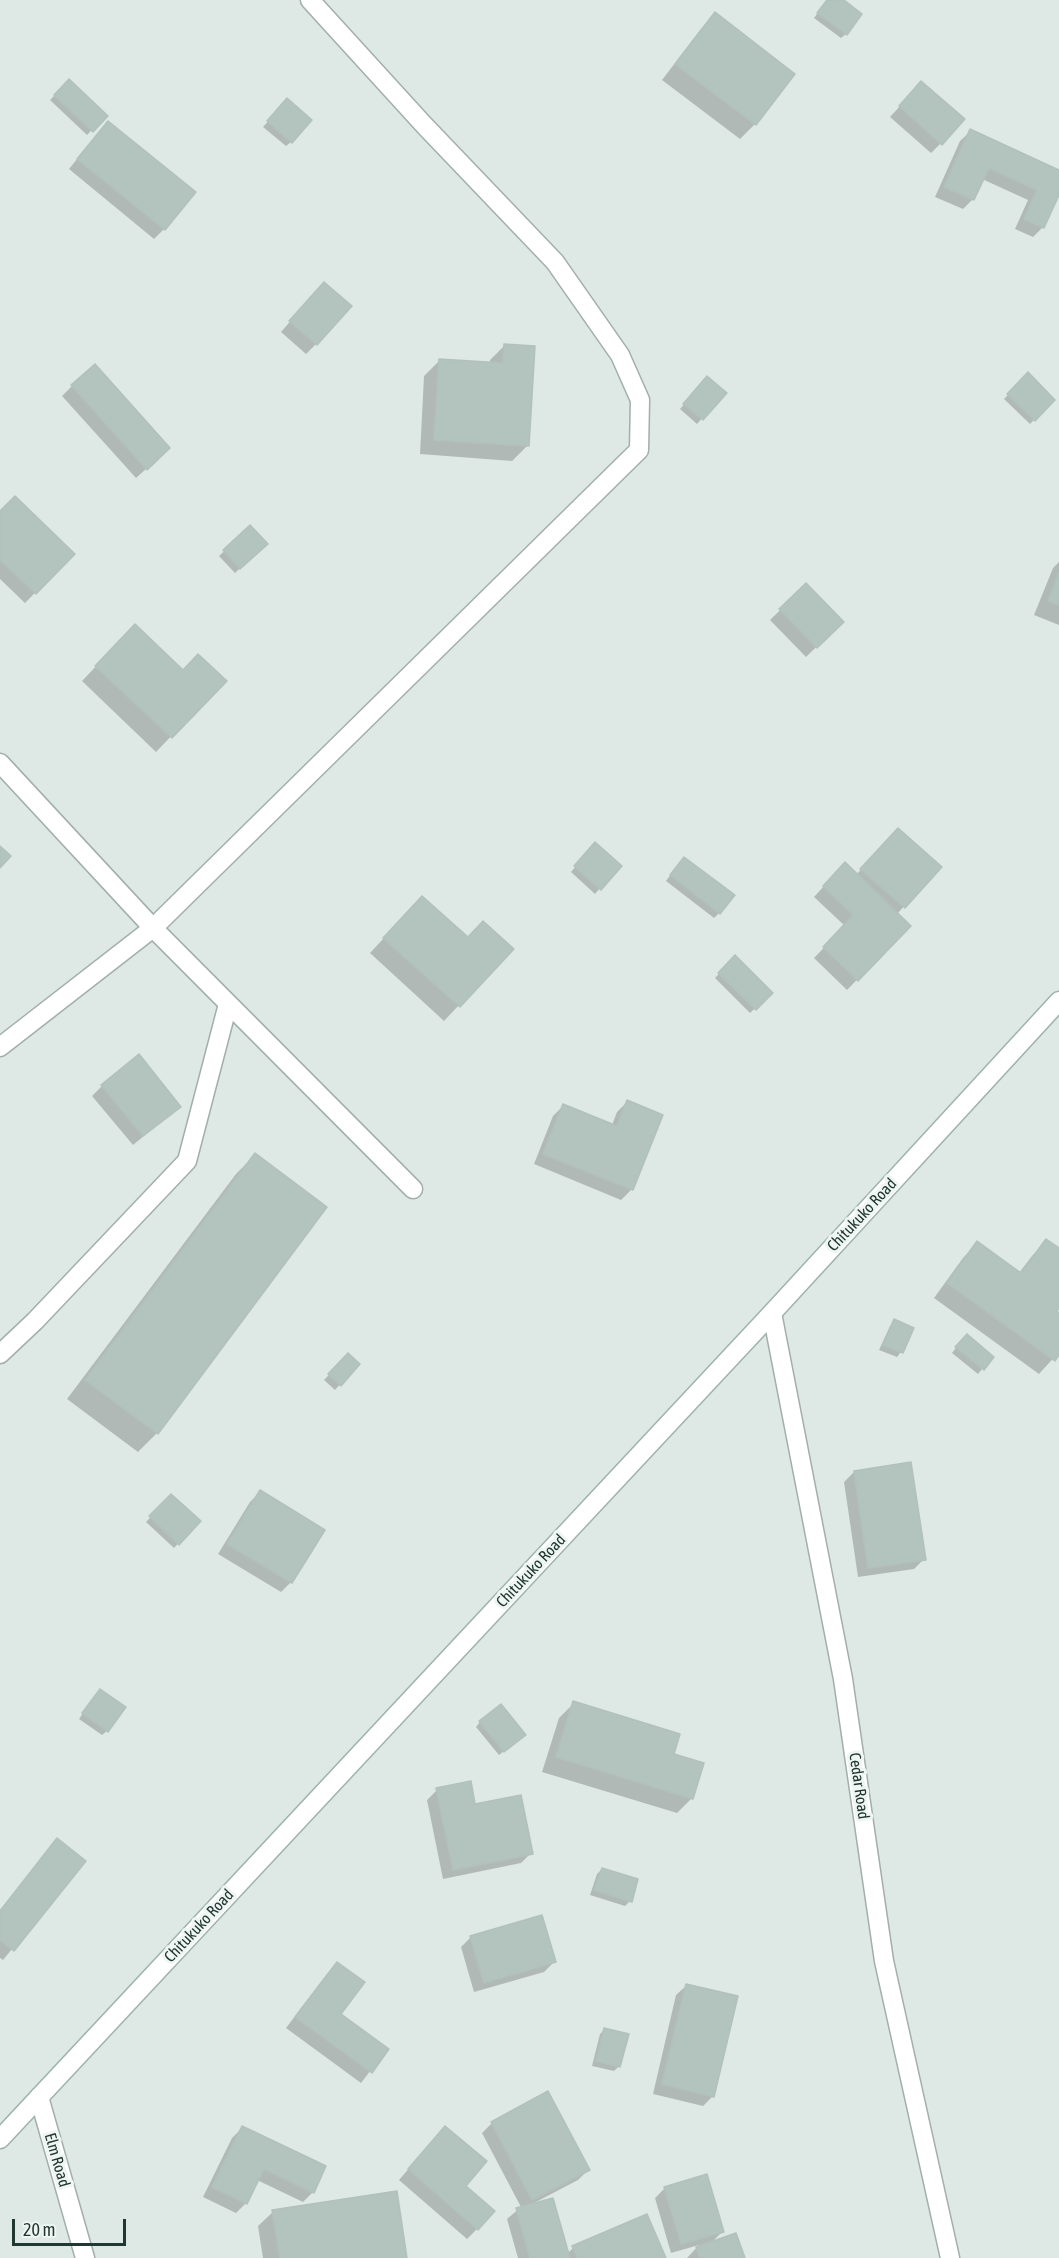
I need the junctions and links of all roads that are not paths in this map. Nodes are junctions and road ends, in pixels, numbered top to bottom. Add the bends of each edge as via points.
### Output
1 (310, 0) edge
2 (0, 763) edge
3 (153, 928) junction
4 (1059, 1001) edge
5 (228, 1004) junction
6 (0, 1047) edge
7 (413, 1189) dead end
8 (772, 1313) junction
9 (0, 1354) edge
10 (39, 2097) junction
11 (0, 2139) edge
12 (85, 2258) edge
13 (950, 2258) edge

1 - 3 street via 555,262 620,356 632,382 640,400 639,450
2 - 3 street
3 - 5 street
3 - 6 street
4 - 8 street, Chitukuko Road
5 - 7 street
5 - 9 street via 187,1161
8 - 10 street, Chitukuko Road
8 - 13 street, Cedar Road via 843,1678 884,1961
10 - 11 street, Chitukuko Road
10 - 12 street, Elm Road

